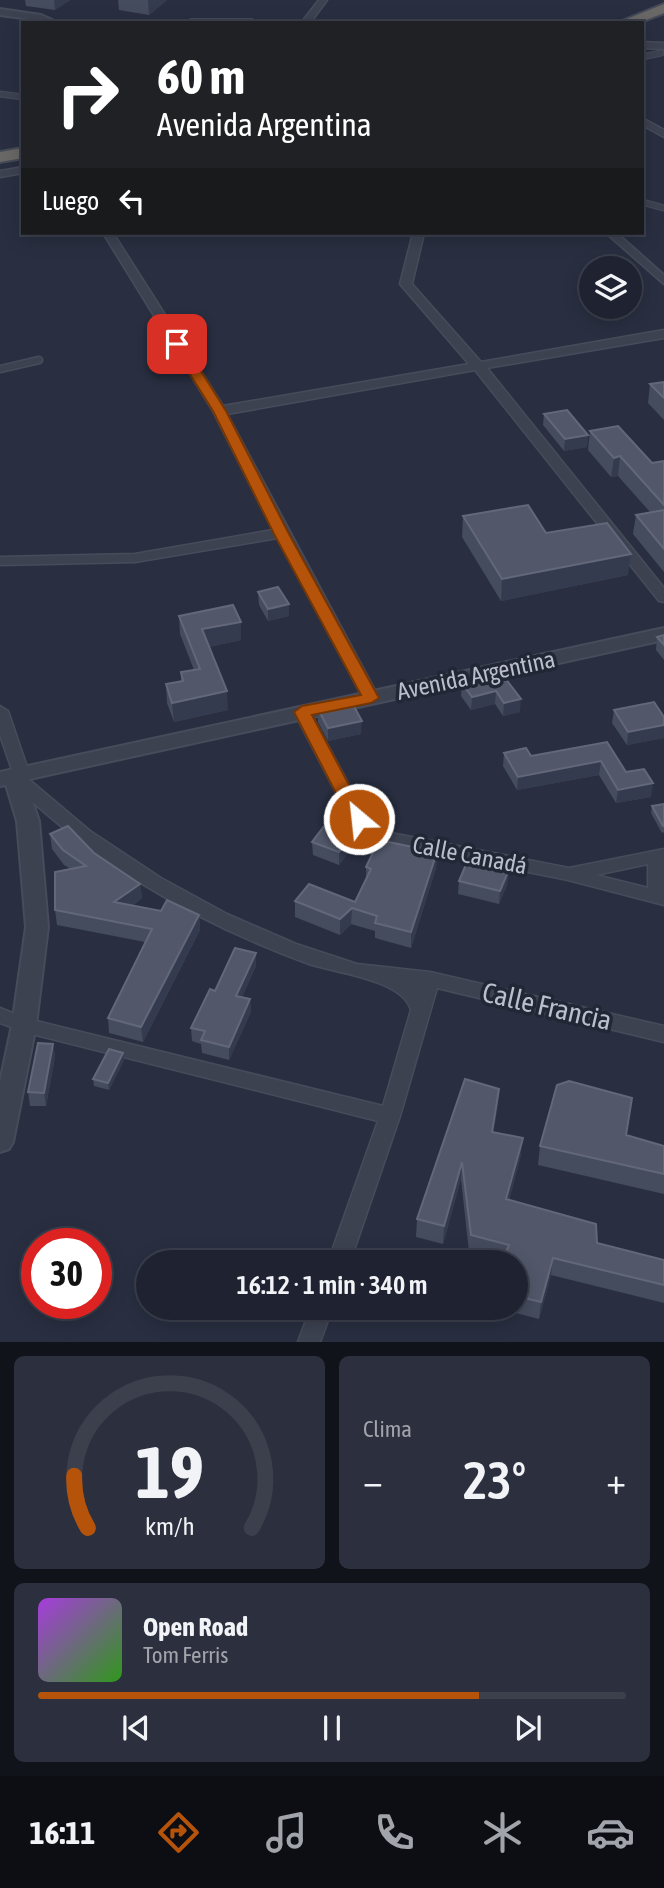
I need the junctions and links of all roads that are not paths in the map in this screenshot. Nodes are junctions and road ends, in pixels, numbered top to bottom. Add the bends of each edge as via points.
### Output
1 (323, 0) edge
2 (664, 8) edge
3 (0, 12) edge
4 (0, 19) edge
5 (48, 21) edge
6 (307, 21) edge
7 (629, 21) edge
8 (21, 22) edge
9 (644, 46) edge
10 (662, 50) edge
11 (644, 56) edge
12 (0, 94) edge
13 (21, 97) edge
14 (644, 122) edge
15 (644, 134) edge
16 (664, 134) edge
17 (664, 146) edge
18 (21, 153) edge
19 (0, 157) edge
20 (21, 170) edge
21 (0, 174) edge
22 (644, 203) edge
23 (664, 208) edge
24 (109, 235) edge
25 (418, 235) edge
26 (613, 235) edge
27 (664, 281) edge
28 (664, 334) edge
29 (39, 360) dead end
30 (478, 366) junction
31 (0, 369) edge
32 (219, 411) junction
33 (282, 534) junction
34 (0, 561) edge
35 (664, 598) edge
36 (664, 634) edge
37 (371, 698) junction
38 (0, 711) edge
39 (302, 712) junction
40 (11, 776) edge
41 (660, 856) edge
42 (568, 874) junction
43 (661, 899) edge
44 (387, 976) junction
45 (430, 979) junction
46 (421, 1011) junction
47 (0, 1015) edge
48 (24, 1025) junction
49 (664, 1034) edge
50 (390, 1116) junction
51 (0, 1142) edge
52 (343, 1250) edge
53 (317, 1320) edge
54 (309, 1342) edge

1 - 6 street
2 - 7 highway
3 - 5 street
4 - 8 street
9 - 10 street
10 - 11 lane
12 - 13 lane
14 - 16 street
15 - 17 street
18 - 19 highway
20 - 21 street
22 - 23 lane
24 - 32 street
25 - 30 street via 406,284
26 - 27 street
28 - 30 street
29 - 31 lane
30 - 32 street
30 - 35 street
32 - 33 street
33 - 34 street via 135,558
33 - 37 street
36 - 37 street, Avenida Argentina
37 - 39 street, Avenida Argentina
38 - 40 street
39 - 40 street, Avenida Argentina
39 - 42 street, Calle Canadá via 359,819 370,830 387,838
40 - 44 street, Calle Francia via 93,842 195,904 295,949 356,971
40 - 48 street via 28,821 37,927
41 - 42 street
41 - 43 street
42 - 43 street, Calle Canadá
44 - 45 street, Calle Francia
44 - 46 street via 418,1000
45 - 46 street
45 - 49 street, Calle Francia
46 - 50 street
47 - 48 street
48 - 50 street
48 - 51 street
50 - 52 street
53 - 54 street

